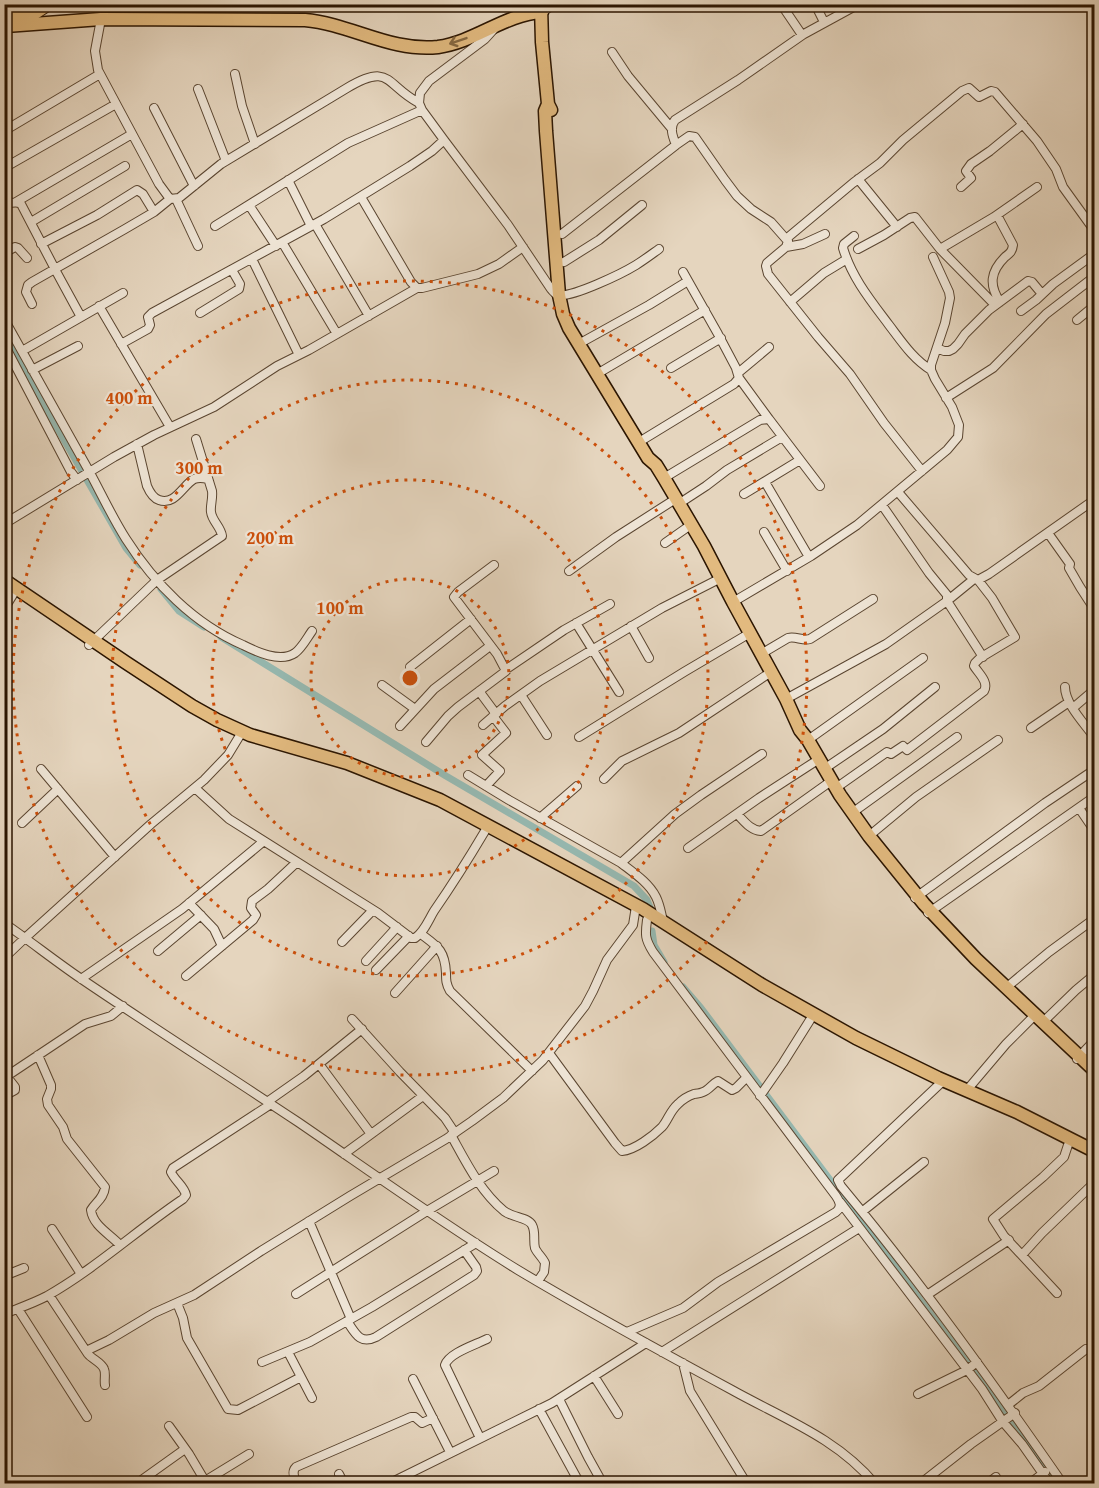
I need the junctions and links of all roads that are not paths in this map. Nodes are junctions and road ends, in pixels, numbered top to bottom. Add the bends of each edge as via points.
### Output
1 (555, 4) edge
2 (781, 4) edge
3 (815, 4) edge
4 (859, 4) edge
5 (42, 8) edge
6 (536, 9) edge
7 (101, 19) junction
8 (824, 22) junction
9 (498, 24) junction
10 (4, 25) edge
11 (802, 35) junction
12 (612, 52) dead end
13 (100, 74) junction
14 (235, 74) dead end
15 (198, 89) dead end
16 (116, 104) junction
17 (548, 104) junction
18 (420, 106) junction
19 (154, 108) dead end
20 (1023, 124) junction
21 (672, 129) junction
22 (4, 131) edge
23 (132, 134) junction
24 (444, 140) junction
25 (255, 144) junction
26 (676, 145) junction
27 (226, 161) junction
28 (125, 166) dead end
29 (4, 168) edge
30 (858, 179) junction
31 (288, 180) junction
32 (194, 186) junction
33 (961, 188) dead end
34 (1037, 188) dead end
35 (361, 197) junction
36 (173, 199) junction
37 (16, 202) junction
38 (4, 203) edge
39 (642, 205) dead end
40 (249, 206) junction
41 (154, 212) junction
42 (997, 215) junction
43 (31, 222) junction
44 (313, 225) junction
45 (215, 226) dead end
46 (897, 227) junction
47 (1095, 230) edge
48 (562, 234) junction
49 (825, 234) dead end
50 (854, 236) dead end
51 (786, 243) junction
52 (41, 244) junction
53 (279, 244) junction
54 (198, 246) dead end
55 (523, 248) junction
56 (659, 249) dead end
57 (858, 249) dead end
58 (940, 249) junction
59 (4, 253) edge
60 (1095, 254) edge
61 (933, 257) dead end
62 (27, 258) dead end
63 (252, 259) junction
64 (847, 259) junction
65 (564, 262) junction
66 (54, 269) junction
67 (232, 270) junction
68 (683, 272) dead end
69 (1095, 277) edge
70 (688, 281) junction
71 (417, 288) junction
72 (123, 293) dead end
73 (1042, 294) junction
74 (562, 295) junction
75 (790, 302) junction
76 (998, 303) junction
77 (32, 304) dead end
78 (99, 306) junction
79 (1095, 306) edge
80 (705, 310) junction
81 (1021, 311) dead end
82 (200, 313) dead end
83 (369, 316) junction
84 (81, 317) junction
85 (4, 319) edge
86 (1077, 320) dead end
87 (337, 334) junction
88 (721, 338) junction
89 (584, 341) junction
90 (4, 344) edge
91 (122, 344) junction
92 (78, 346) dead end
93 (768, 347) dead end
94 (937, 348) junction
95 (22, 351) junction
96 (299, 355) junction
97 (671, 368) dead end
98 (32, 370) junction
99 (931, 370) junction
100 (602, 371) junction
101 (738, 376) junction
102 (946, 398) junction
103 (769, 420) junction
104 (170, 428) junction
105 (782, 437) junction
106 (196, 439) dead end
107 (644, 439) junction
108 (137, 444) junction
109 (800, 460) junction
110 (656, 465) junction
111 (922, 471) junction
112 (89, 472) junction
113 (664, 478) junction
114 (208, 479) junction
115 (77, 480) junction
116 (765, 482) junction
117 (820, 486) dead end
118 (898, 492) junction
119 (744, 494) dead end
120 (1095, 500) edge
121 (678, 501) junction
122 (882, 505) junction
123 (4, 524) edge
124 (692, 524) junction
125 (764, 532) dead end
126 (1048, 533) junction
127 (665, 543) dead end
128 (809, 557) junction
129 (494, 565) dead end
130 (569, 571) dead end
131 (787, 571) junction
132 (722, 578) junction
133 (976, 579) junction
134 (4, 580) edge
135 (157, 580) junction
136 (9, 590) edge
137 (873, 599) dead end
138 (947, 601) junction
139 (733, 602) junction
140 (610, 604) dead end
141 (1091, 604) dead end
142 (4, 609) edge
143 (471, 619) junction
144 (576, 623) junction
145 (631, 626) junction
146 (312, 632) dead end
147 (750, 633) junction
148 (91, 643) junction
149 (490, 646) junction
150 (592, 651) junction
151 (761, 654) junction
152 (983, 657) junction
153 (649, 658) dead end
154 (923, 658) dead end
155 (410, 667) dead end
156 (505, 670) junction
157 (771, 672) junction
158 (382, 685) dead end
159 (935, 687) dead end
160 (1065, 687) dead end
161 (1095, 690) edge
162 (479, 691) junction
163 (619, 692) dead end
164 (521, 695) junction
165 (786, 699) junction
166 (1071, 705) junction
167 (415, 709) junction
168 (494, 715) junction
169 (483, 725) dead end
170 (400, 726) dead end
171 (1031, 728) dead end
172 (241, 735) junction
173 (547, 735) dead end
174 (804, 735) junction
175 (579, 737) dead end
176 (957, 737) dead end
177 (1095, 737) edge
178 (998, 740) dead end
179 (426, 742) dead end
180 (762, 754) dead end
181 (819, 766) junction
182 (40, 769) dead end
183 (1095, 770) edge
184 (468, 775) dead end
185 (604, 779) dead end
186 (486, 786) junction
187 (577, 786) dead end
188 (831, 786) junction
189 (195, 788) junction
190 (58, 789) junction
191 (1095, 797) edge
192 (1079, 808) junction
193 (852, 813) junction
194 (737, 814) junction
195 (540, 818) junction
196 (22, 824) dead end
197 (1095, 830) edge
198 (485, 831) junction
199 (869, 836) junction
200 (264, 841) junction
201 (688, 848) dead end
202 (115, 857) junction
203 (297, 862) junction
204 (621, 863) junction
205 (916, 898) junction
206 (189, 903) junction
207 (373, 910) junction
208 (636, 910) junction
209 (929, 913) junction
210 (201, 915) junction
211 (1095, 919) edge
212 (647, 920) junction
213 (663, 921) junction
214 (4, 923) edge
215 (397, 927) junction
216 (421, 934) junction
217 (409, 936) junction
218 (25, 938) junction
219 (342, 942) dead end
220 (222, 946) junction
221 (437, 946) junction
222 (158, 951) dead end
223 (4, 958) edge
224 (366, 961) dead end
225 (376, 970) dead end
226 (1095, 975) edge
227 (186, 976) dead end
228 (81, 979) junction
229 (1007, 987) junction
230 (395, 993) dead end
231 (123, 1006) junction
232 (352, 1019) dead end
233 (810, 1020) junction
234 (1037, 1020) junction
235 (362, 1029) junction
236 (834, 1030) junction
237 (1095, 1041) edge
238 (549, 1053) junction
239 (38, 1055) junction
240 (1078, 1058) junction
241 (319, 1064) junction
242 (1095, 1070) edge
243 (532, 1071) junction
244 (6, 1075) edge
245 (746, 1078) junction
246 (1095, 1078) edge
247 (941, 1083) junction
248 (967, 1090) junction
249 (762, 1094) junction
250 (4, 1096) edge
251 (423, 1096) junction
252 (269, 1103) junction
253 (370, 1134) junction
254 (453, 1134) junction
255 (1068, 1145) junction
256 (1095, 1151) edge
257 (344, 1154) junction
258 (1095, 1157) edge
259 (924, 1162) dead end
260 (494, 1171) dead end
261 (380, 1178) junction
262 (838, 1180) junction
263 (478, 1181) junction
264 (1095, 1183) edge
265 (829, 1187) junction
266 (839, 1201) junction
267 (427, 1211) junction
268 (863, 1211) junction
269 (309, 1221) junction
270 (860, 1228) junction
271 (52, 1229) dead end
272 (1009, 1240) junction
273 (476, 1243) junction
274 (120, 1245) junction
275 (464, 1250) junction
276 (1022, 1255) junction
277 (24, 1268) dead end
278 (331, 1272) junction
279 (81, 1274) junction
280 (4, 1276) edge
281 (538, 1281) junction
282 (1057, 1293) dead end
283 (296, 1294) dead end
284 (927, 1294) junction
285 (49, 1295) junction
286 (177, 1303) junction
287 (18, 1309) junction
288 (4, 1314) edge
289 (349, 1320) junction
290 (627, 1332) junction
291 (487, 1339) dead end
292 (646, 1343) junction
293 (1086, 1350) dead end
294 (86, 1351) junction
295 (288, 1352) junction
296 (662, 1352) junction
297 (262, 1362) dead end
298 (977, 1362) junction
299 (683, 1363) junction
300 (967, 1370) junction
301 (594, 1376) junction
302 (301, 1377) junction
303 (413, 1379) dead end
304 (105, 1385) dead end
305 (918, 1394) dead end
306 (312, 1398) dead end
307 (559, 1399) junction
308 (1008, 1405) junction
309 (540, 1409) junction
310 (618, 1414) dead end
311 (87, 1417) dead end
312 (433, 1418) junction
313 (1009, 1418) junction
314 (169, 1426) dead end
315 (480, 1438) junction
316 (185, 1449) junction
317 (450, 1452) junction
318 (249, 1454) dead end
319 (1047, 1471) junction
320 (339, 1474) dead end
321 (996, 1477) dead end
322 (202, 1482) edge
323 (136, 1484) edge
324 (298, 1484) edge
325 (344, 1484) edge
326 (388, 1484) edge
327 (580, 1484) edge
328 (603, 1484) edge
329 (747, 1484) edge
330 (874, 1484) edge
331 (920, 1484) edge
332 (987, 1484) edge
333 (1029, 1484) edge
334 (1050, 1484) edge
335 (1063, 1484) edge

1 - 6 street
2 - 11 street
3 - 8 street
4 - 8 street
5 - 10 highway
6 - 9 main road
6 - 17 main road
9 -> 7 main road via 452,44 407,47 304,20
7 - 10 main road
7 - 13 street via 95,51
8 - 11 street
9 - 18 street via 485,39 429,81 420,93
11 - 21 street via 675,120
12 - 21 street
13 - 16 street
13 - 22 street
14 - 25 street
15 - 27 street
16 - 23 street
16 - 29 street
17 - 48 main road
17 - 74 main road via 546,131
18 - 24 street
18 - 25 street via 385,77 371,77
18 - 31 street
19 - 32 street
20 - 30 street via 995,92 979,97 967,88
20 - 33 street via 968,166 966,171 972,178
20 - 47 street
21 - 26 street
23 - 36 street via 159,184
23 - 37 street
24 - 35 street
24 - 55 street
25 - 27 street
26 - 48 street
26 - 51 street via 689,136 695,137 737,195 775,226
27 - 32 street
28 - 43 street
30 - 46 street
30 - 51 street
31 - 40 street
31 - 44 street
32 - 36 street
34 - 42 street
35 - 44 street
35 - 71 street
36 - 41 street
36 - 54 street
37 - 38 street
37 - 43 street
39 - 65 street
40 - 45 street
40 - 53 street
41 - 52 street via 141,192 136,191
41 - 66 street
42 - 58 street
42 - 76 street via 1013,245 997,267 992,282
43 - 52 street
44 - 53 street
44 - 83 street
46 - 57 street
46 - 58 street via 915,217
48 - 65 main road
49 - 51 street via 802,244
50 - 64 street via 843,246
51 - 75 street via 766,267
52 - 66 street
53 - 63 street
53 - 87 street
55 - 71 street via 478,274
55 - 74 street via 551,290
56 - 74 street via 621,274
58 - 76 street
59 - 62 street via 18,248
60 - 73 street
61 - 94 street via 950,298
63 - 67 street
63 - 96 street
64 - 75 street
64 - 99 street via 868,298 916,359
65 - 74 main road
66 - 77 street via 28,285 26,292
66 - 84 street
67 - 82 street via 239,289
67 - 91 street via 153,313 148,317 148,329
68 - 70 street
69 - 102 street via 1046,314 993,368
70 - 80 street
70 - 89 street
71 - 83 street
72 - 78 street
73 - 76 street via 1030,281
73 - 81 street
74 - 89 main road
74 - 110 main road via 569,328 648,458
75 - 111 street
76 - 94 street via 953,349
78 - 84 street
78 - 91 street
79 - 86 street
80 - 88 street
80 - 100 street
83 - 87 street
84 - 95 street
85 - 95 street
87 - 96 street
88 - 97 street
88 - 101 street
89 - 100 main road
90 - 115 street
91 - 104 street
92 - 98 street
93 - 101 street
94 - 99 street
95 - 98 street
96 - 104 street via 214,407
98 - 112 street
99 - 102 street
100 - 107 main road
101 - 103 street
101 - 107 street via 734,384
102 - 111 street via 960,432 955,442
103 - 105 street
103 - 113 street via 760,420
104 - 108 street
105 - 109 street
105 - 121 street
106 - 114 street
107 - 110 main road
108 - 112 street
108 - 114 street via 147,486 157,500 169,500 194,479
109 - 116 street
109 - 117 street
110 - 113 main road
111 - 118 street
112 - 115 street
112 - 135 street via 126,539
113 - 121 main road
114 - 135 street via 213,496 211,513 222,536
115 - 123 street
116 - 119 street
116 - 128 street
118 - 122 street
118 - 133 street
120 - 126 street
121 - 124 main road
121 - 130 street via 616,537
122 - 128 street
122 - 138 street via 947,595
124 - 127 street
124 - 132 main road
125 - 131 street
126 - 133 street via 982,579
126 - 141 street
128 - 131 street
129 - 143 street via 454,595
131 - 139 street
132 - 139 main road
132 - 145 street
133 - 138 street
133 - 152 street via 1016,637
134 - 148 main road
135 - 146 street via 193,615 229,639 260,653 280,657 292,654
135 - 148 street
136 - 142 street
136 - 148 main road
137 - 151 street via 810,639 793,636
138 - 152 street
138 - 165 street via 886,644
139 - 147 main road
140 - 144 street
143 - 149 street
143 - 155 street
144 - 150 street
144 - 156 street
145 - 150 street
145 - 153 street
147 - 151 main road
147 - 175 street
148 - 172 main road via 188,711
149 - 156 street
149 - 167 street via 440,684
150 - 163 street
150 - 164 street
151 - 157 main road
152 - 188 street via 974,666 986,683 981,694 907,750 903,746 891,754 887,752
154 - 174 street
156 - 162 street
157 - 165 main road
157 - 185 street via 679,733 622,761
158 - 167 street
159 - 181 street via 867,741
160 - 166 street
161 - 166 street
162 - 168 street
162 - 179 street via 448,716
164 - 168 street
164 - 173 street
165 - 174 main road
166 - 171 street
166 - 177 street
167 - 170 street
168 - 169 street
168 - 186 street via 506,733 482,755 500,771
172 - 189 street via 228,755
172 - 198 main road via 405,793
172 - 208 main road via 347,763 440,800
174 - 181 main road via 801,741
176 - 193 street
178 - 199 street via 916,797
180 - 204 street via 675,814
181 - 188 main road
181 - 194 street
182 - 190 street
183 - 205 street
184 - 186 street
186 - 195 street
187 - 195 street
188 - 193 main road
188 - 194 street via 761,831
188 - 205 main road via 835,798 865,839
189 - 200 street via 221,813
189 - 202 street
190 - 196 street
190 - 202 street
191 - 192 street
192 - 197 street
192 - 209 street
193 - 199 main road
194 - 201 street
195 - 204 street
198 - 208 main road
198 - 216 street
199 - 205 main road
200 - 203 street
200 - 206 street
202 - 218 street
203 - 207 street
203 - 220 street via 252,900 256,917
204 - 213 street via 656,896
205 - 209 main road
206 - 210 street
206 - 228 street
207 - 215 street
207 - 219 street
208 - 212 main road
208 - 213 main road
208 - 238 street via 633,925 608,960 585,1006
209 - 229 main road
209 - 234 main road via 972,963
210 - 220 street
210 - 222 street
211 - 229 street
212 - 233 main road
212 - 245 street via 645,935 653,952
213 - 236 main road
214 - 218 street
215 - 217 street
215 - 224 street
216 - 217 street
216 - 221 street
217 - 225 street
218 - 223 street
218 - 228 street
220 - 227 street
221 - 230 street
221 - 243 street via 450,991
226 - 234 street
228 - 231 street
229 - 234 main road
231 - 239 street via 111,1016 85,1024
231 - 252 street
232 - 235 street
233 - 236 main road
233 - 249 street
234 - 240 main road
234 - 248 street via 993,1058
235 - 241 street
235 - 251 street
236 - 247 main road
237 - 240 street
238 - 243 street
238 - 245 street via 622,1151 637,1146 659,1130 670,1112 687,1097 705,1092 718,1082 732,1090
239 - 244 street
239 - 274 street via 51,1085 48,1105 67,1139 105,1187 91,1210 93,1218
240 - 242 main road
240 - 246 main road
241 - 252 street
241 - 253 street
243 - 254 street via 503,1098
244 - 250 street via 15,1090
245 - 249 street
247 - 248 main road
247 - 255 main road
247 - 262 street
248 - 256 main road
249 - 265 street
251 - 253 street
251 - 254 street via 445,1118
252 - 257 street
252 - 274 street via 173,1168 171,1172 186,1196
253 - 257 street
254 - 261 street
254 - 263 street
255 - 258 main road
255 - 272 street via 1064,1157 993,1220
257 - 261 street
259 - 268 street
260 - 263 street
261 - 267 street
261 - 269 street
262 - 265 street
262 - 268 street
263 - 267 street
263 - 281 street via 505,1211 532,1225 535,1248 545,1263
264 - 276 street
265 - 266 street
266 - 270 street
266 - 290 street via 836,1212 726,1276 691,1303
267 - 273 street
267 - 278 street
268 - 284 street
269 - 278 street
269 - 286 street
270 - 296 street
270 - 300 street
271 - 279 street
272 - 276 street
272 - 284 street
273 - 275 street
273 - 281 street
274 - 279 street
275 - 289 street
275 - 289 street via 476,1267 474,1275 376,1336 362,1339
276 - 282 street
277 - 280 street
278 - 283 street
278 - 289 street
279 - 285 street
281 - 290 street
284 - 298 street
285 - 287 street
285 - 294 street
286 - 294 street
286 - 302 street via 187,1338 228,1409 238,1410
287 - 288 street
287 - 311 street
289 - 295 street
290 - 292 street
291 - 315 street via 445,1362
292 - 296 street
292 - 301 street
293 - 308 street
294 - 304 street via 103,1367
295 - 297 street
295 - 302 street
296 - 299 street
298 - 300 street
298 - 308 street
299 - 329 street via 690,1391
299 - 330 street via 841,1450
300 - 305 street
300 - 313 street
301 - 307 street
301 - 310 street
302 - 306 street
303 - 312 street
307 - 309 street
307 - 328 street
308 - 313 street
309 - 315 street
309 - 327 street
312 - 317 street
312 - 324 street via 422,1423 411,1417 296,1467 293,1473
313 - 319 street
313 - 319 street via 1022,1443
313 - 331 street
314 - 316 street
315 - 317 street
316 - 322 street
316 - 323 street
317 - 326 street
318 - 322 street
319 - 333 street
319 - 334 street
319 - 335 street
320 - 325 street
321 - 332 street

